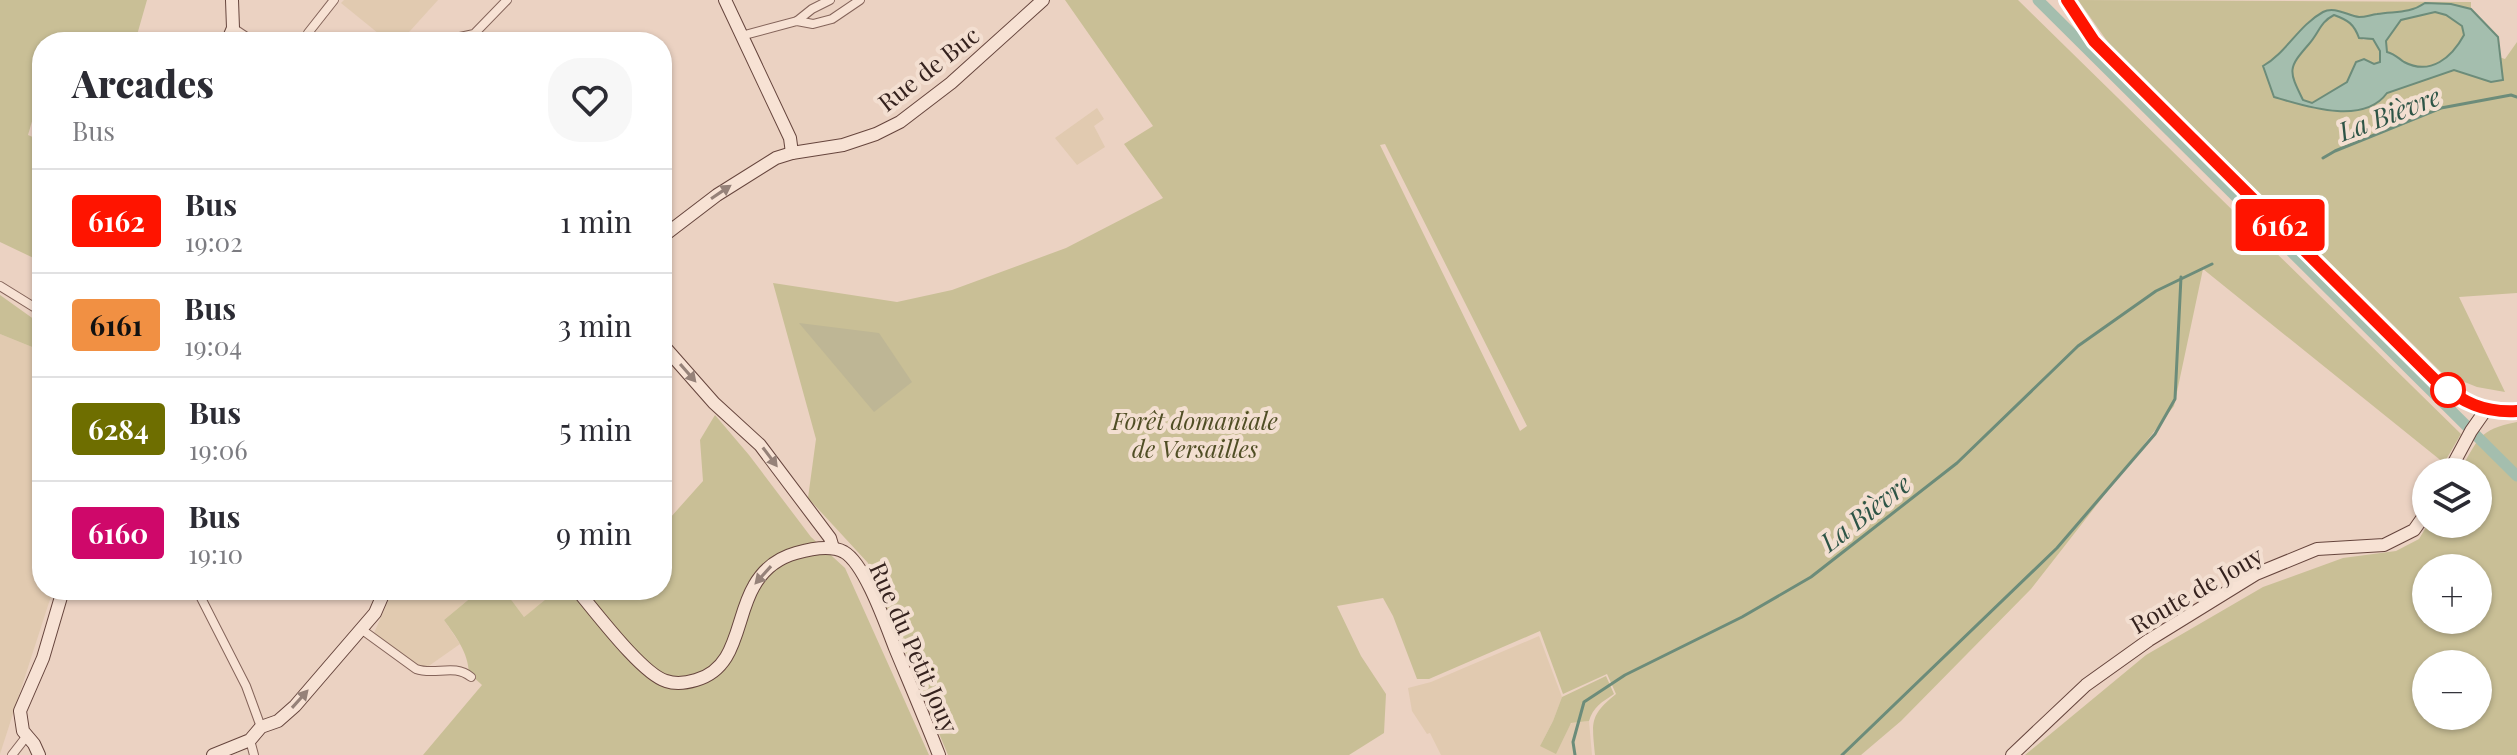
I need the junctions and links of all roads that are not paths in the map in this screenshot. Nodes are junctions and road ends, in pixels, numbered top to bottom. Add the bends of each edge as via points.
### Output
1 (232, 0) edge
2 (334, 0) edge
3 (507, 0) edge
4 (725, 0) edge
5 (830, 0) edge
6 (860, 0) edge
7 (2067, 0) edge
8 (1039, 1) edge
9 (797, 21) junction
10 (233, 28) junction
11 (231, 32) edge
12 (239, 32) edge
13 (309, 32) edge
14 (476, 32) edge
15 (741, 36) junction
16 (792, 153) junction
17 (672, 229) edge
18 (0, 286) edge
19 (32, 306) edge
20 (672, 355) edge
21 (2485, 411) junction
22 (2517, 411) edge
23 (2457, 458) edge
24 (2412, 531) edge
25 (833, 548) junction
26 (60, 600) edge
27 (202, 600) edge
28 (381, 600) edge
29 (586, 600) edge
30 (365, 633) junction
31 (471, 677) dead end
32 (261, 727) junction
33 (26, 737) junction
34 (250, 740) junction
35 (12, 755) edge
36 (39, 755) edge
37 (213, 755) edge
38 (254, 755) edge
39 (939, 755) edge
40 (2012, 755) edge

1 - 10 street
2 - 13 street
3 - 14 street
4 - 15 street
5 - 9 street
6 - 9 street via 832,19
7 - 21 street via 2086,30 2437,382
8 - 16 street, Rue de Buc via 951,83 900,122 843,145
9 - 15 street
10 - 11 street
10 - 12 street
15 - 16 street via 790,138
17 -> 16 street, Rue de Buc via 717,195
18 - 19 street
20 -> 25 street, Rue du Petit Jouy via 760,445
21 - 22 street
21 - 23 street
24 - 40 street, Route de Jouy via 2384,545 2317,549 2256,574 2086,685
25 -> 29 street via 789,555 761,575 730,651 711,673 687,682 666,681 646,669
25 - 39 street, Rue du Petit Jouy via 859,569
26 - 33 street via 23,701
27 - 32 street
28 - 30 street
30 - 31 street via 419,670 459,669
32 -> 30 street via 295,706
32 - 34 street
33 - 35 street
33 - 36 street
34 - 37 street
34 - 38 street

